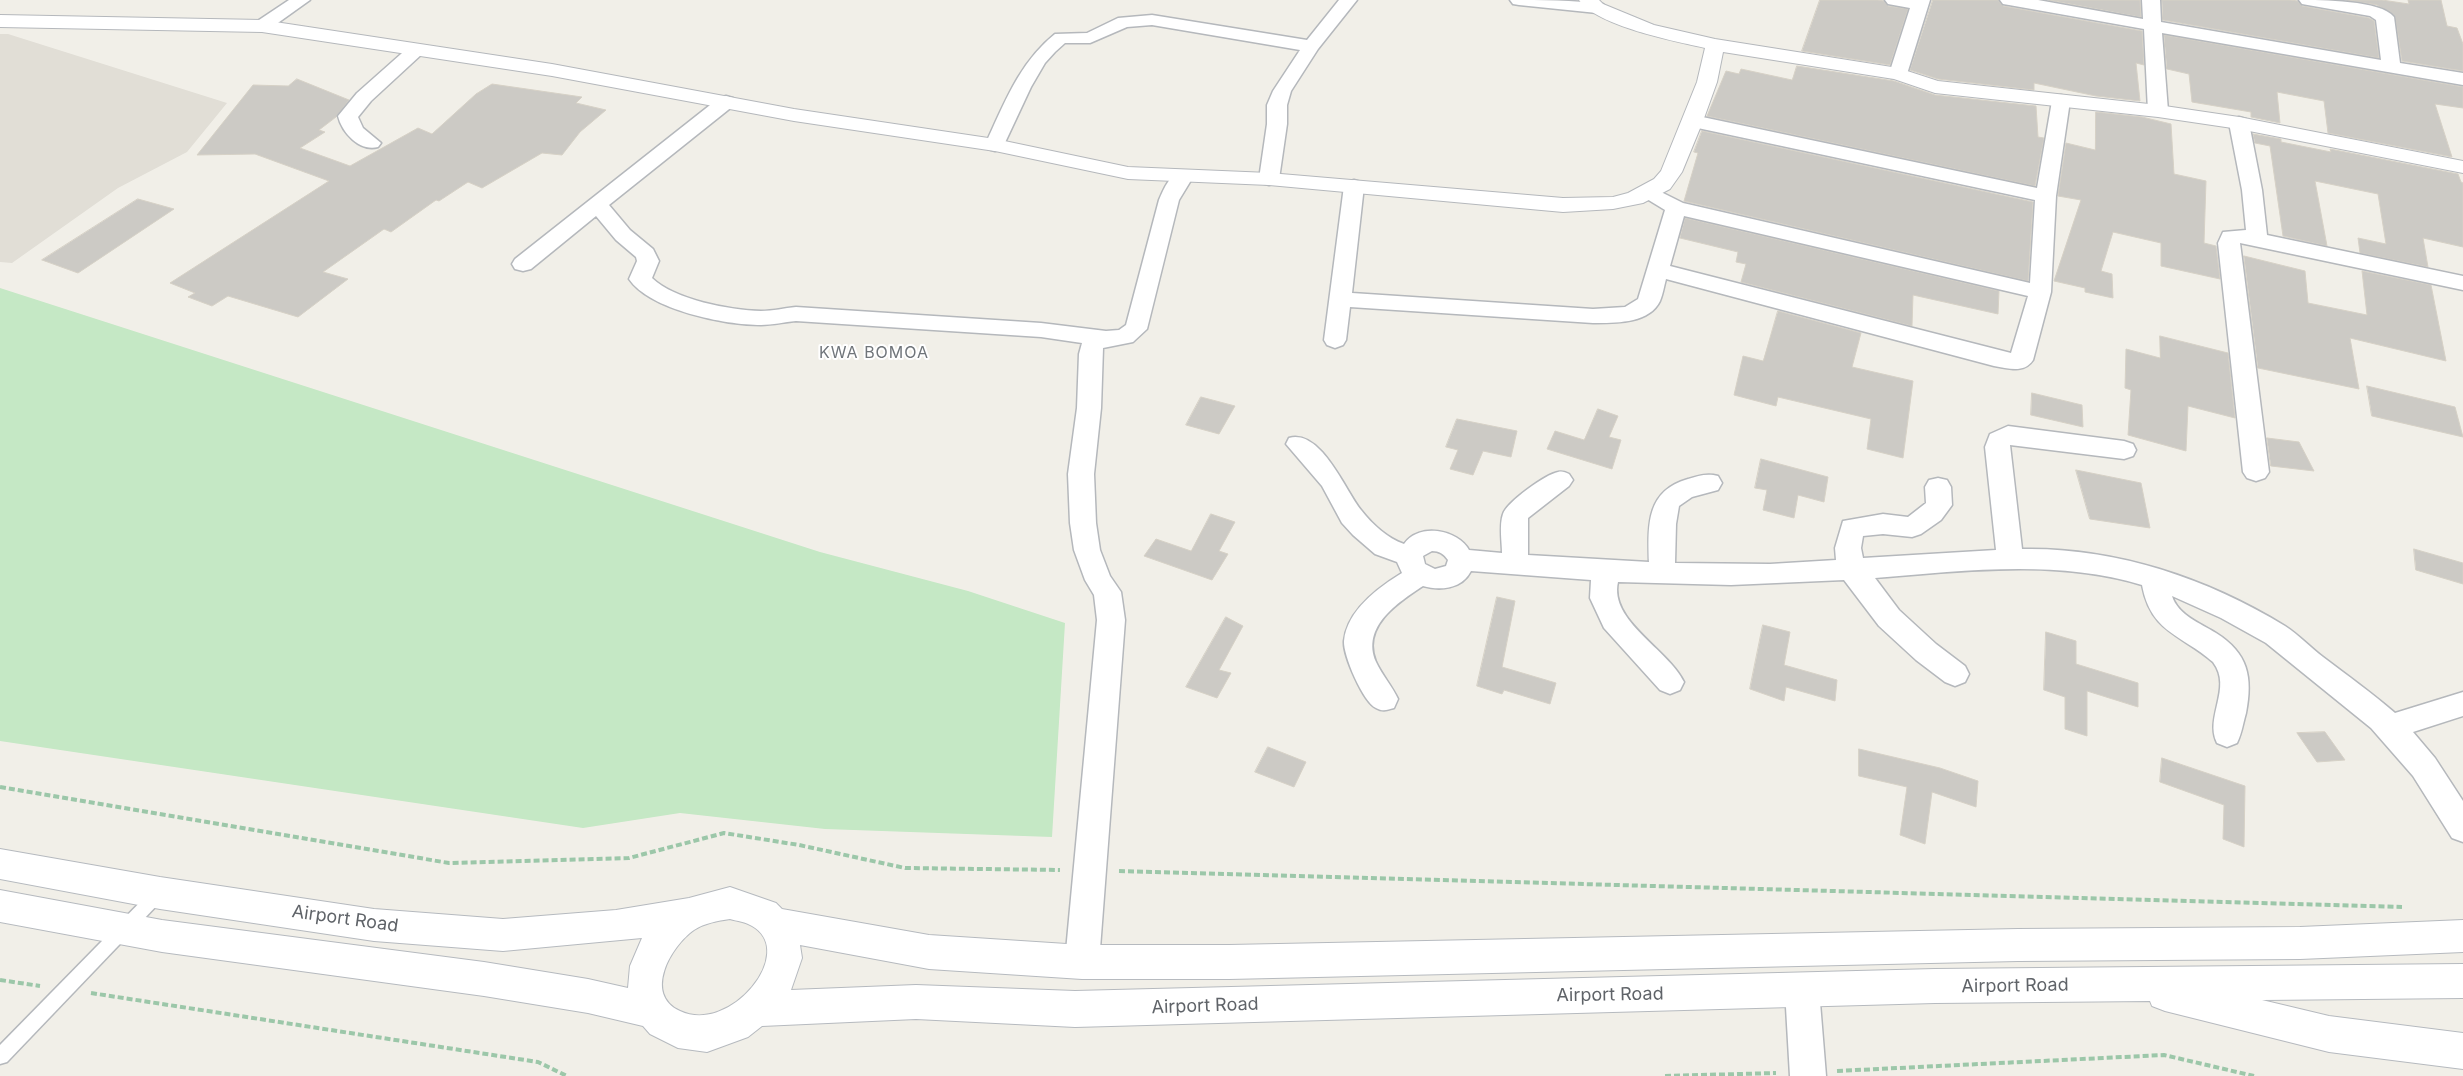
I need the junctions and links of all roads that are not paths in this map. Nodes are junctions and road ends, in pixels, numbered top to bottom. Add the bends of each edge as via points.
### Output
1 (301, 0) edge
2 (1348, 0) edge
3 (1519, 0) edge
4 (1894, 0) edge
5 (2009, 0) edge
6 (2152, 0) edge
7 (2308, 0) edge
8 (1920, 2) edge
9 (1593, 4) edge
10 (0, 21) edge
11 (2153, 25) junction
12 (262, 26) junction
13 (1715, 45) junction
14 (1311, 46) junction
15 (416, 50) junction
16 (2391, 68) junction
17 (1898, 74) junction
18 (2463, 78) edge
19 (2061, 101) junction
20 (726, 102) junction
21 (2158, 111) junction
22 (1693, 121) junction
23 (2239, 123) junction
24 (371, 143) dead end
25 (995, 145) junction
26 (2463, 167) edge
27 (1183, 177) junction
28 (1269, 179) junction
29 (1354, 186) junction
30 (1649, 192) junction
31 (2046, 196) junction
32 (598, 205) junction
33 (1676, 208) junction
34 (2257, 239) junction
35 (523, 264) dead end
36 (1660, 270) junction
37 (2463, 283) edge
38 (2040, 292) junction
39 (1339, 299) junction
40 (1104, 338) junction
41 (1335, 340) dead end
42 (1298, 444) dead end
43 (2124, 450) dead end
44 (2256, 472) dead end
45 (1560, 480) dead end
46 (1709, 483) dead end
47 (1938, 487) dead end
48 (2010, 559) junction
49 (1515, 564) junction
50 (1415, 566) junction
51 (1851, 570) junction
52 (1606, 571) junction
53 (1662, 573) junction
54 (2155, 580) junction
55 (1955, 674) dead end
56 (1670, 682) dead end
57 (1384, 699) dead end
58 (2463, 704) edge
59 (2391, 727) junction
60 (2227, 734) dead end
61 (2463, 828) edge
62 (0, 864) edge
63 (160, 893) junction
64 (0, 906) edge
65 (691, 914) junction
66 (776, 924) junction
67 (125, 928) junction
68 (2463, 936) edge
69 (1082, 962) junction
70 (2463, 981) edge
71 (2122, 983) junction
72 (1802, 990) junction
73 (758, 1009) junction
74 (652, 1011) junction
75 (2463, 1051) edge
76 (1, 1056) edge
77 (1808, 1074) edge

1 - 12 street
2 - 14 street
3 - 9 street
4 - 8 street
5 - 11 street
6 - 11 street
7 - 16 street via 2375,12 2384,17
8 - 17 street
9 - 13 main road via 1648,29
10 - 12 main road
11 - 16 street
11 - 21 street
12 - 15 main road
13 - 17 main road
13 - 22 main road via 1707,82
14 - 25 street via 1152,20 1124,22 1090,38 1061,38 1039,59 1025,80
14 - 28 street via 1282,90 1277,105
15 - 20 main road via 572,73
15 - 24 street via 348,116 360,136
16 - 18 street
17 - 19 main road via 1935,87
19 - 21 main road
19 - 31 street
20 - 25 main road
20 - 32 street
21 - 23 main road
22 - 30 main road via 1671,172 1662,184
22 - 31 street
23 - 26 main road
23 - 34 street via 2252,190
25 - 27 main road via 1102,168
27 - 28 main road
27 - 40 street via 1168,200 1136,329 1125,336
28 - 29 main road
29 - 30 main road via 1563,205 1613,203
29 - 39 street
30 - 33 street
31 - 38 street
32 - 35 street
32 - 40 street via 623,235 645,254 648,261 640,276 645,286 668,297 721,313 760,318 796,314 1041,330
33 - 36 street
33 - 38 street
34 - 37 street
34 - 44 street via 2232,237 2229,243
36 - 38 street via 2011,362 2021,360
36 - 39 street via 1644,307 1620,315 1562,315
39 - 41 street
40 - 69 street via 1092,346 1081,474 1087,550 1098,580 1107,592 1111,620
42 - 50 street via 1331,480 1362,528 1384,547
43 - 48 street via 2008,434 1999,440
45 - 49 street via 1522,506 1515,515
46 - 53 street via 1688,489 1670,500 1664,511
47 - 51 street via 1939,505 1912,527 1883,524 1852,528 1848,548
48 - 51 street
48 - 54 street via 2077,561
49 - 50 street via 1461,560 1452,547 1435,541 1417,544 1412,550
49 - 52 street
50 - 57 street via 1376,608 1358,635 1358,651
51 - 53 street via 1733,575
51 - 55 street via 1888,618
52 - 53 street
52 - 56 street via 1604,604 1611,618
54 - 59 street via 2206,599 2276,635 2358,697
54 - 60 street via 2166,612 2219,650 2230,662 2235,675
58 - 59 street
59 - 61 street via 2424,767
62 - 63 main road, Airport Road
63 - 65 main road, Airport Road via 374,925 503,935 616,926
63 - 67 lane
64 - 67 main road
65 - 66 main road via 710,906 748,905 763,912
65 - 74 main road via 669,930 650,958 644,977 645,995
66 - 69 main road via 929,952
66 - 73 main road via 785,956 781,975 772,993
67 - 74 main road via 162,936 484,979 588,996
67 - 76 lane
68 - 69 main road via 2300,943
70 - 71 main road, Airport Road
71 - 72 main road, Airport Road
71 - 75 main road via 2329,1034
72 - 73 main road, Airport Road via 1075,1009 916,1002
72 - 77 street
73 - 74 main road via 740,1022 699,1034 663,1024

